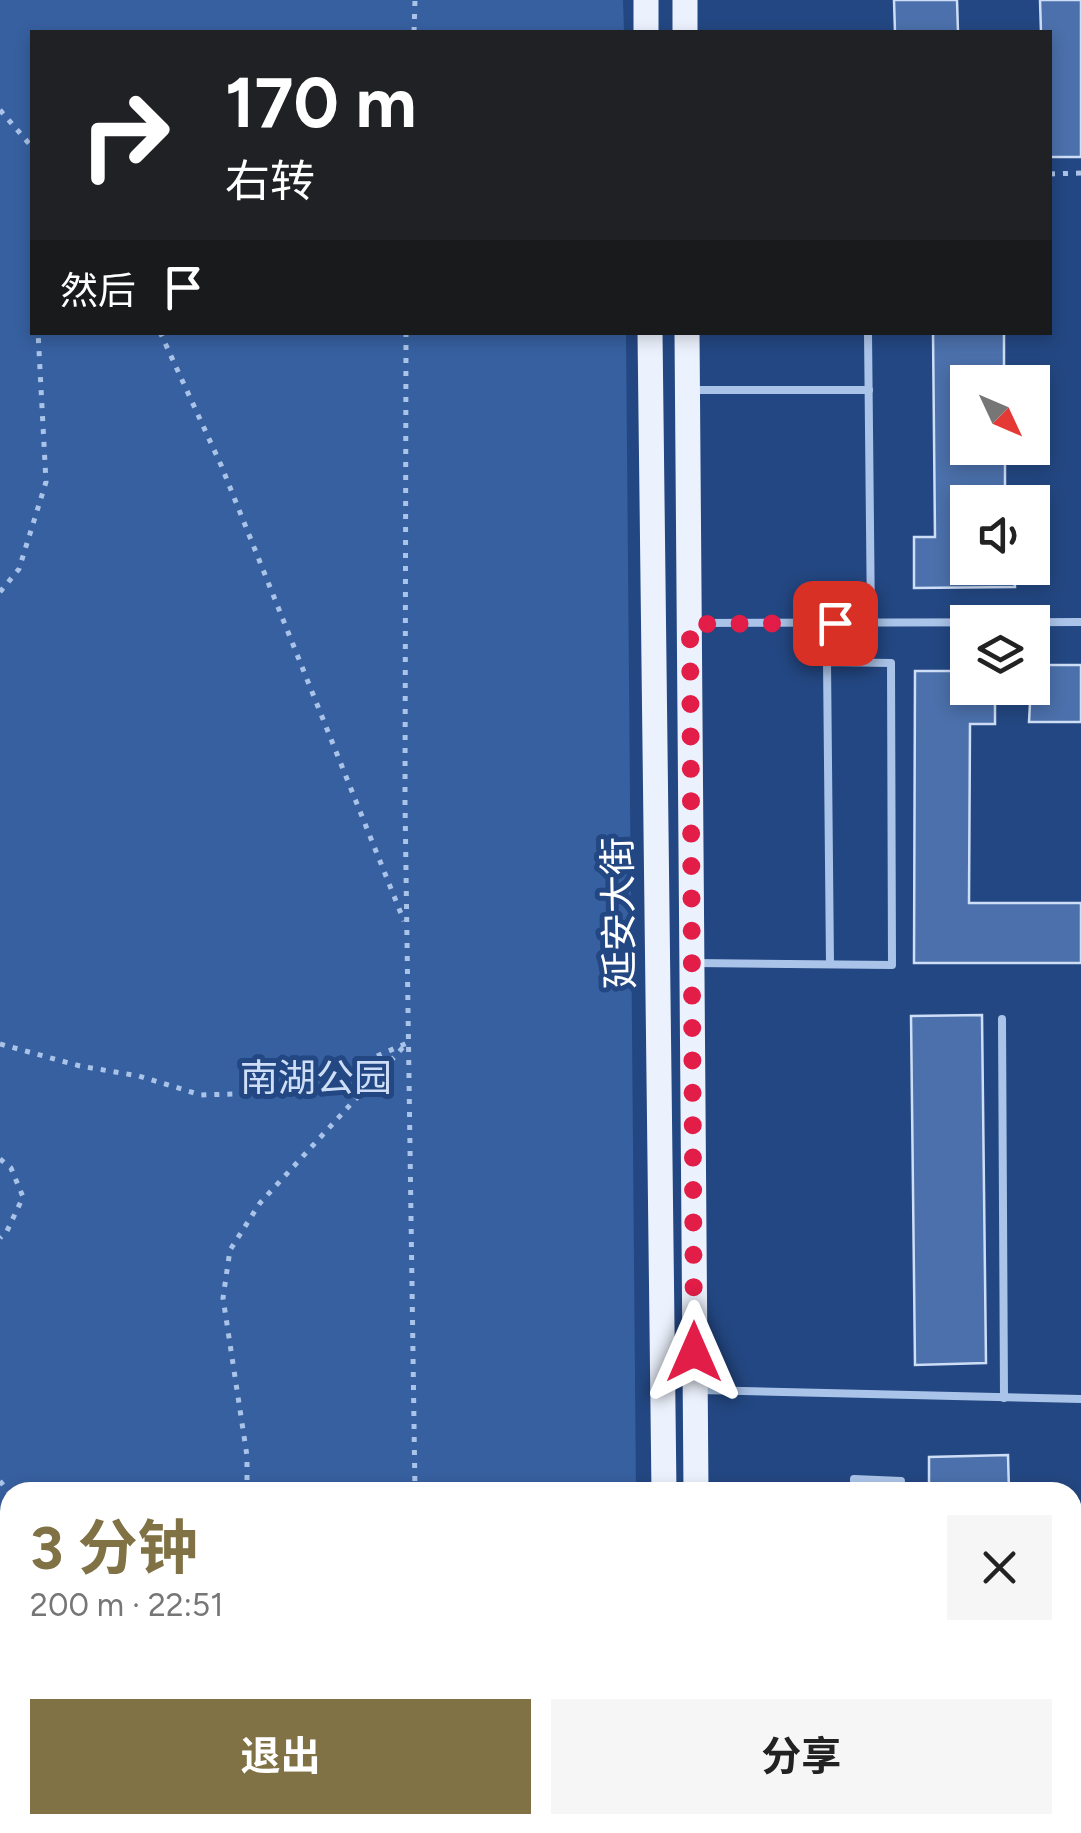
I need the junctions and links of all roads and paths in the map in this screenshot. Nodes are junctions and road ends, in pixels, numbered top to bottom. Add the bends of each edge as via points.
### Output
1 (415, 0) edge
2 (646, 0) edge
3 (685, 0) edge
4 (414, 30) edge
5 (646, 30) edge
6 (686, 30) edge
7 (0, 110) edge
8 (30, 146) edge
9 (1052, 174) edge
10 (1081, 174) edge
11 (38, 335) edge
12 (161, 335) edge
13 (406, 335) edge
14 (650, 335) edge
15 (688, 335) edge
16 (868, 335) edge
17 (688, 390) junction
18 (869, 390) junction
19 (0, 592) edge
20 (1081, 622) edge
21 (871, 623) junction
22 (690, 624) junction
23 (406, 926) junction
24 (692, 963) junction
25 (830, 964) junction
26 (1002, 1018) dead end
27 (407, 1043) junction
28 (0, 1044) edge
29 (0, 1158) edge
30 (0, 1238) edge
31 (695, 1390) junction
32 (1004, 1398) junction
33 (1081, 1399) edge
34 (902, 1480) dead end
35 (246, 1482) edge
36 (416, 1482) edge
37 (664, 1482) edge
38 (696, 1482) edge
39 (854, 1482) edge

1 - 4 path
2 - 5 main road
3 - 6 main road
7 - 8 path
9 - 10 path
11 - 19 path via 46,482 18,569
12 - 23 path via 221,465
13 - 23 path
14 - 37 main road, 延安大街
15 - 17 main road, 延安大街
16 - 18 lane
17 - 18 lane
17 - 22 main road, 延安大街
18 - 21 lane
20 - 21 lane
21 - 22 lane
22 - 24 main road, 延安大街
23 - 27 path
24 - 25 lane
24 - 31 main road, 延安大街
25 - 25 lane via 892,965 891,663 827,662
26 - 32 lane
27 - 28 path via 334,1075 265,1093 202,1095
27 - 35 path via 260,1202 230,1250 223,1298
27 - 36 path
29 - 30 path via 24,1197
31 - 32 lane
31 - 38 main road, 延安大街
32 - 33 lane
34 - 39 lane

